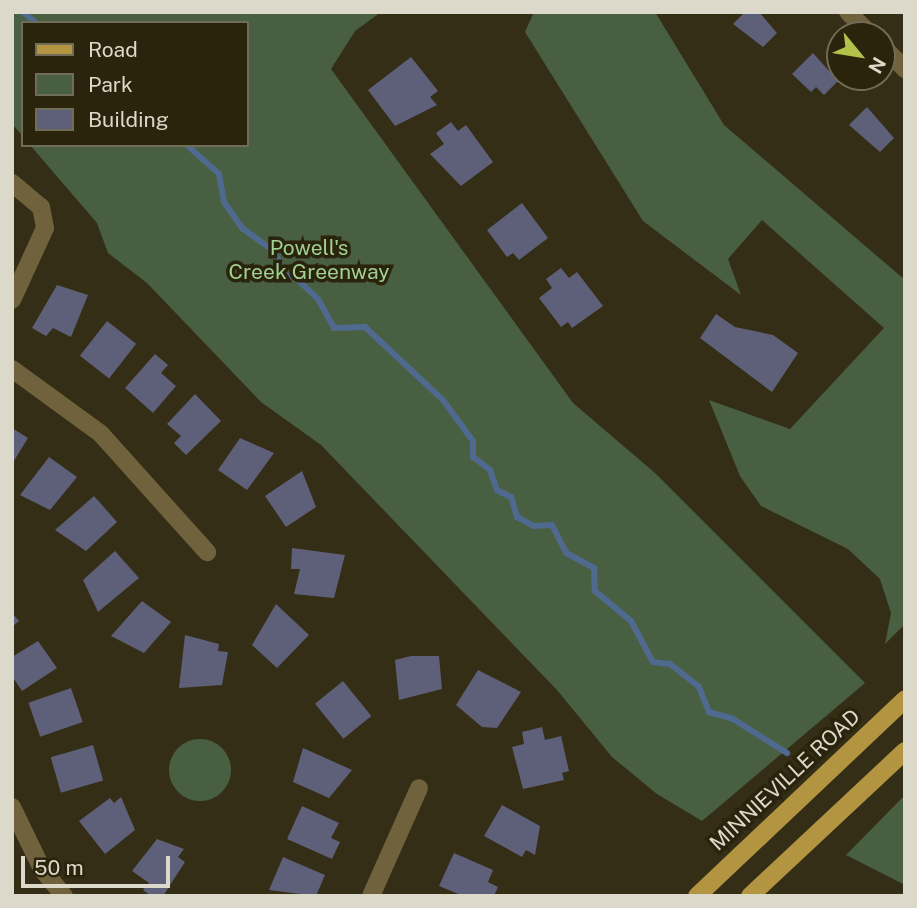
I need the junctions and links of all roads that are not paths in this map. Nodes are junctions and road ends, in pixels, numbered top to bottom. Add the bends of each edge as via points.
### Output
1 (12, 183) edge
2 (12, 300) edge
3 (12, 369) edge
4 (207, 552) dead end
5 (905, 699) edge
6 (905, 751) edge
7 (419, 788) dead end
8 (12, 807) edge
9 (64, 896) edge
10 (371, 896) edge
11 (696, 896) edge
12 (750, 896) edge

1 - 2 street via 41,207 45,228
3 - 4 street via 101,434
5 - 11 main road, MINNIEVILLE ROAD
6 - 12 main road
7 - 10 street
8 - 9 street via 42,869

